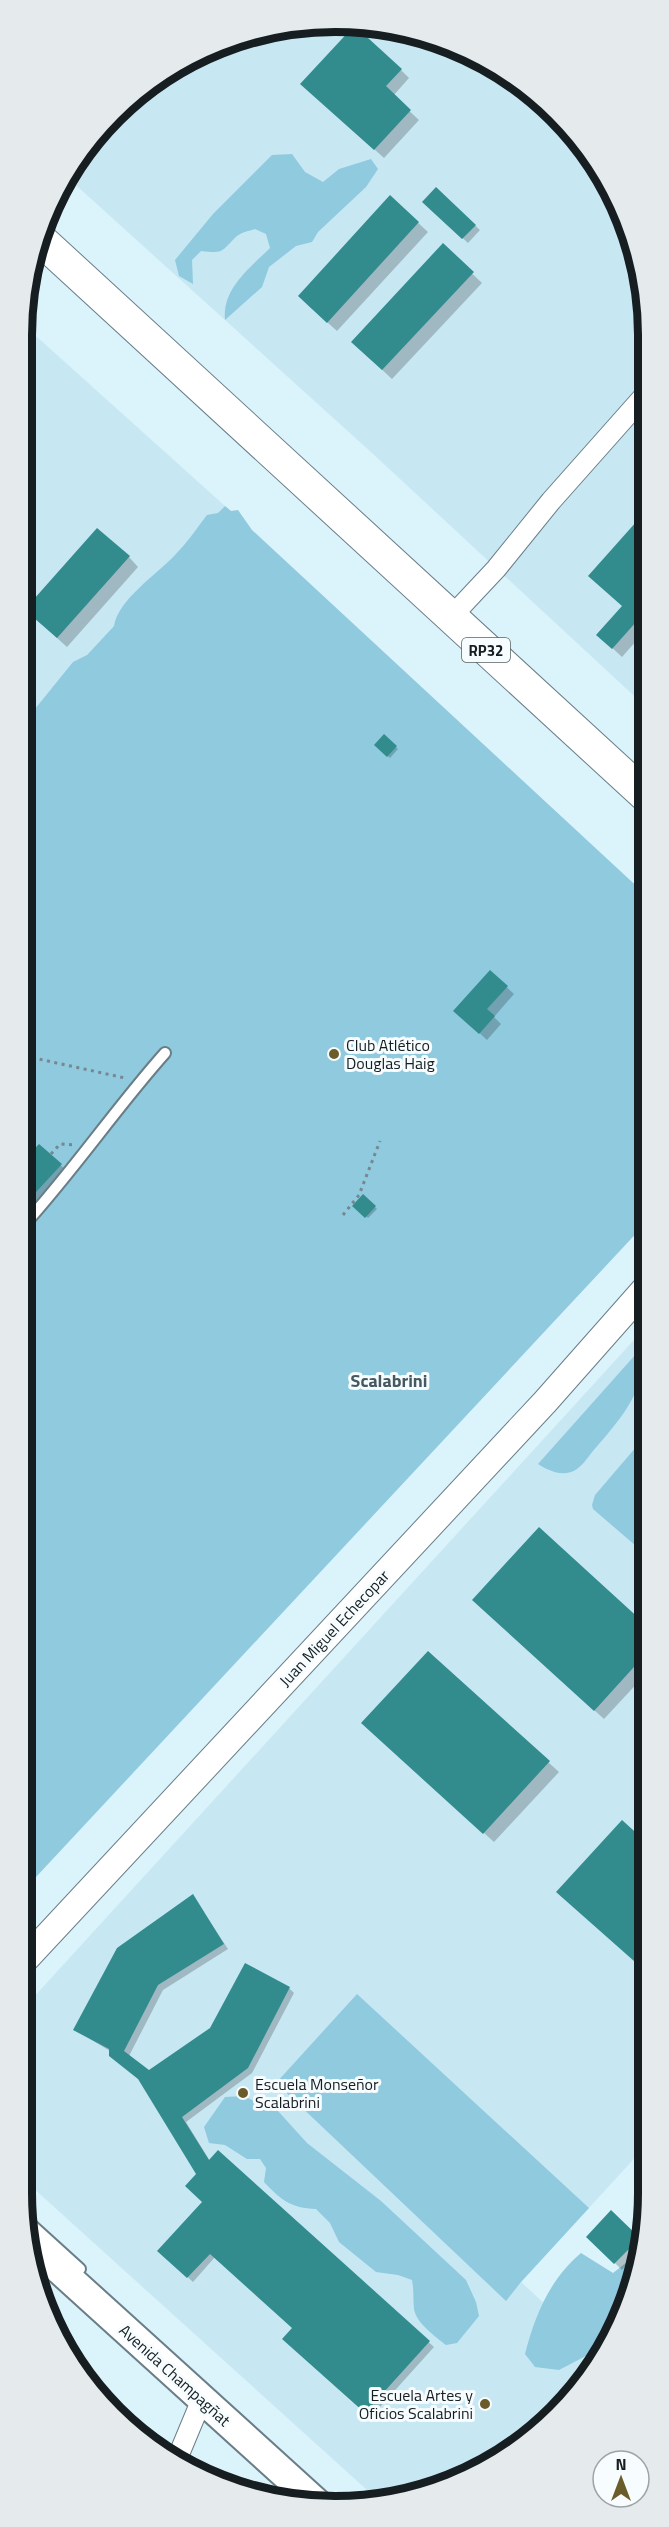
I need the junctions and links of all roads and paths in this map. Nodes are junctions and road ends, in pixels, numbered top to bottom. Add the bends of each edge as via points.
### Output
1 (46, 244) edge
2 (638, 403) edge
3 (451, 617) junction
4 (638, 789) edge
5 (165, 1053) dead end
6 (32, 1058) edge
7 (139, 1082) junction
8 (380, 1141) dead end
9 (88, 1146) junction
10 (51, 1154) dead end
11 (343, 1215) dead end
12 (32, 1216) edge
13 (638, 1297) edge
14 (32, 1952) edge
15 (33, 2227) edge
16 (37, 2249) edge
17 (85, 2274) dead end
18 (202, 2399) junction
19 (180, 2453) edge
20 (307, 2494) edge

1 - 3 main road, RP32
2 - 3 street
3 - 4 main road, RP32
5 - 7 lane
6 - 7 path
7 - 9 lane
8 - 11 path via 359,1196
9 - 10 path via 60,1144
9 - 12 lane
13 - 14 street, Juan Miguel Echecopar via 545,1402
15 - 17 lane
16 - 18 main road, Avenida Champagñat
18 - 19 street
18 - 20 main road, Avenida Champagñat

